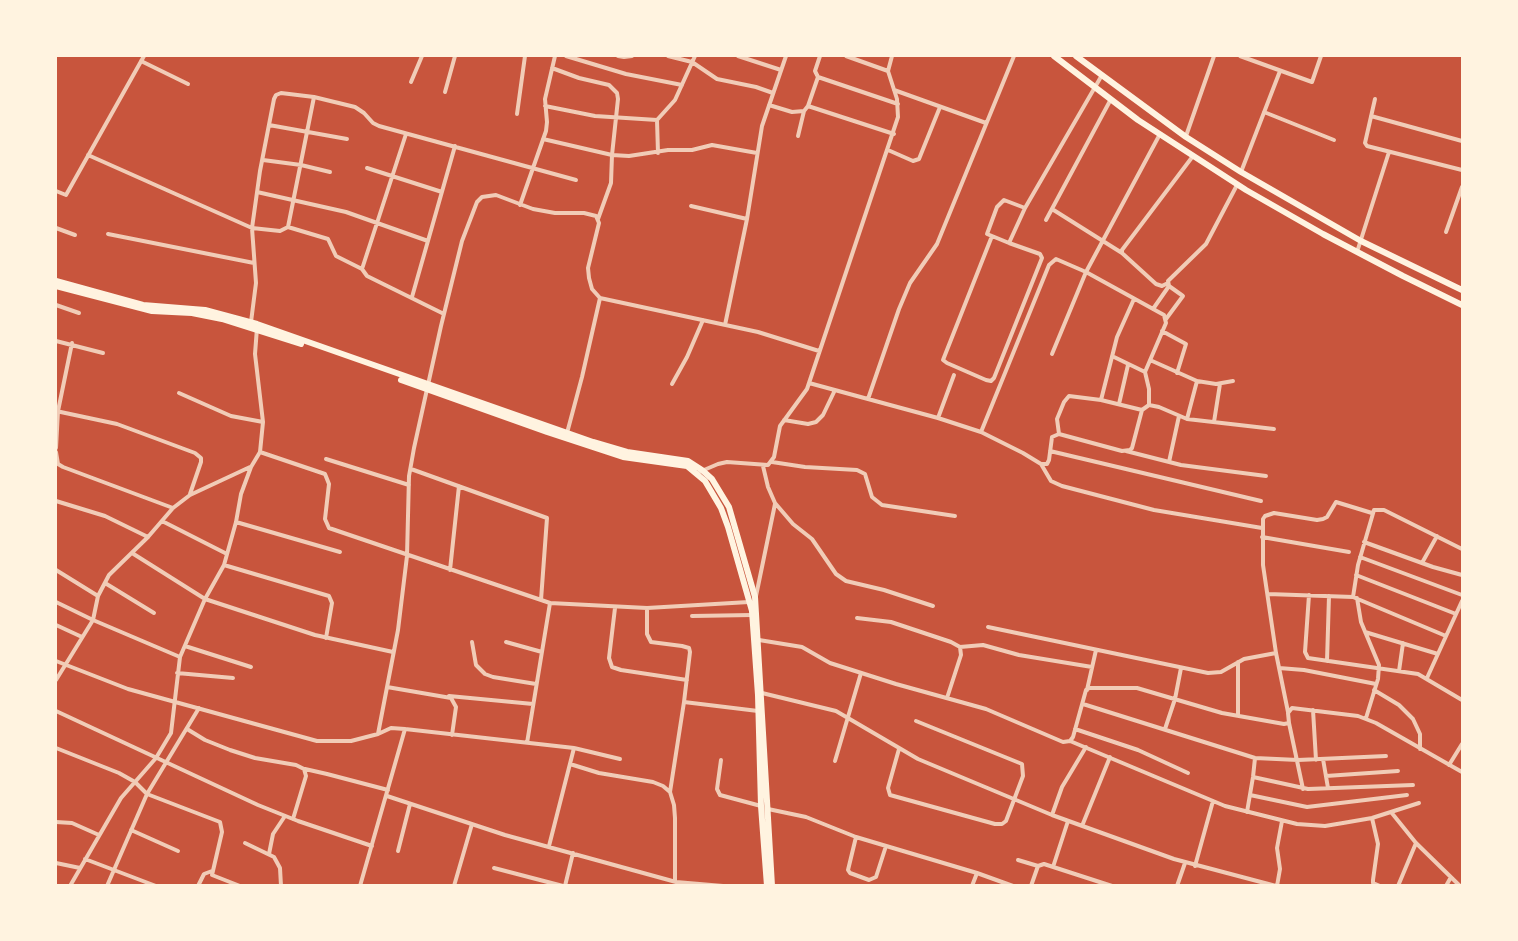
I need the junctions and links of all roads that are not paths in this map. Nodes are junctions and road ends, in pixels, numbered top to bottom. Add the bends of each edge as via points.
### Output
1 (144, 56) edge
2 (422, 56) edge
3 (455, 56) edge
4 (525, 56) edge
5 (555, 56) edge
6 (566, 56) edge
7 (618, 56) edge
8 (632, 56) edge
9 (668, 56) edge
10 (695, 56) edge
11 (738, 56) edge
12 (786, 56) edge
13 (820, 56) edge
14 (846, 56) edge
15 (892, 56) edge
16 (1014, 56) edge
17 (1054, 56) edge
18 (1076, 56) edge
19 (1214, 56) edge
20 (1239, 56) edge
21 (1320, 56) edge
22 (141, 61) junction
23 (692, 62) junction
24 (552, 68) junction
25 (781, 70) junction
26 (888, 71) junction
27 (1280, 71) junction
28 (1102, 75) junction
29 (818, 77) junction
30 (411, 82) dead end
31 (188, 84) dead end
32 (682, 85) junction
33 (1094, 86) junction
34 (893, 90) junction
35 (445, 92) dead end
36 (773, 93) junction
37 (314, 97) junction
38 (1111, 99) junction
39 (1376, 99) dead end
40 (898, 104) junction
41 (769, 105) junction
42 (545, 106) junction
43 (940, 107) junction
44 (806, 109) junction
45 (1264, 112) junction
46 (517, 114) dead end
47 (1371, 116) junction
48 (616, 118) junction
49 (657, 120) junction
50 (986, 123) junction
51 (269, 125) junction
52 (307, 132) junction
53 (406, 134) junction
54 (894, 134) junction
55 (1160, 134) junction
56 (798, 136) dead end
57 (1186, 137) junction
58 (347, 139) dead end
59 (543, 139) junction
60 (1334, 140) dead end
61 (1462, 141) edge
62 (455, 146) junction
63 (888, 150) junction
64 (1389, 152) junction
65 (658, 153) junction
66 (758, 153) junction
67 (88, 155) junction
68 (612, 155) junction
69 (1193, 156) junction
70 (263, 160) junction
71 (301, 165) junction
72 (533, 167) junction
73 (367, 168) dead end
74 (1462, 170) edge
75 (330, 172) dead end
76 (1241, 172) junction
77 (393, 176) junction
78 (576, 180) dead end
79 (1237, 184) junction
80 (1462, 187) edge
81 (56, 191) edge
82 (257, 192) junction
83 (442, 192) junction
84 (294, 200) junction
85 (520, 205) junction
86 (692, 206) dead end
87 (1454, 207) junction
88 (1025, 208) junction
89 (1052, 209) junction
90 (1462, 210) edge
91 (1312, 213) junction
92 (598, 219) junction
93 (747, 219) junction
94 (1046, 220) dead end
95 (378, 222) junction
96 (1305, 224) junction
97 (288, 227) junction
98 (56, 228) edge
99 (252, 228) junction
100 (1446, 232) dead end
101 (108, 234) dead end
102 (75, 235) dead end
103 (993, 236) junction
104 (1361, 240) junction
105 (428, 241) junction
106 (1103, 242) junction
107 (1009, 243) junction
108 (1357, 252) junction
109 (1122, 253) junction
110 (254, 263) junction
111 (362, 269) junction
112 (1086, 272) junction
113 (56, 281) edge
114 (56, 285) edge
115 (1169, 285) junction
116 (1462, 290) edge
117 (412, 297) junction
118 (600, 298) junction
119 (1134, 299) junction
120 (56, 305) edge
121 (1462, 305) edge
122 (1153, 309) junction
123 (79, 313) dead end
124 (444, 314) junction
125 (1166, 319) junction
126 (703, 320) junction
127 (255, 325) junction
128 (725, 325) junction
129 (1162, 331) junction
130 (56, 341) edge
131 (72, 344) junction
132 (819, 351) junction
133 (104, 353) dead end
134 (1052, 354) dead end
135 (1112, 356) junction
136 (1149, 360) junction
137 (1128, 365) junction
138 (1144, 372) junction
139 (1177, 373) junction
140 (954, 375) dead end
141 (1197, 381) junction
142 (1233, 381) dead end
143 (809, 383) junction
144 (672, 384) dead end
145 (1220, 384) junction
146 (427, 387) junction
147 (835, 390) junction
148 (179, 393) dead end
149 (868, 399) junction
150 (1101, 400) junction
151 (1119, 404) junction
152 (1149, 405) junction
153 (1142, 410) junction
154 (56, 411) edge
155 (1179, 416) junction
156 (938, 418) junction
157 (1187, 419) junction
158 (784, 420) junction
159 (263, 422) junction
160 (1214, 422) junction
161 (1274, 429) dead end
162 (981, 432) junction
163 (567, 434) junction
164 (1059, 434) junction
165 (56, 450) edge
166 (1050, 450) junction
167 (1126, 451) junction
168 (260, 452) junction
169 (326, 459) dead end
170 (772, 462) junction
171 (1169, 462) junction
172 (1041, 464) junction
173 (763, 466) junction
174 (251, 467) junction
175 (411, 469) junction
176 (700, 471) junction
177 (1266, 476) dead end
178 (409, 485) junction
179 (459, 486) junction
180 (190, 495) junction
181 (56, 501) edge
182 (1261, 501) dead end
183 (775, 503) junction
184 (173, 508) junction
185 (1372, 513) junction
186 (956, 516) dead end
187 (162, 520) junction
188 (236, 522) junction
189 (1262, 528) junction
190 (1437, 536) junction
191 (148, 537) junction
192 (1262, 537) junction
193 (1364, 542) junction
194 (1462, 549) edge
195 (340, 552) dead end
196 (1349, 552) dead end
197 (132, 553) junction
198 (227, 554) junction
199 (406, 556) junction
200 (1360, 557) junction
201 (1422, 563) junction
202 (224, 565) junction
203 (56, 570) edge
204 (450, 570) junction
205 (1356, 575) junction
206 (1462, 575) edge
207 (105, 583) junction
208 (1268, 594) junction
209 (1309, 595) junction
210 (1462, 595) edge
211 (98, 596) junction
212 (1329, 596) junction
213 (1355, 597) junction
214 (205, 599) junction
215 (753, 599) junction
216 (541, 600) junction
217 (1462, 601) edge
218 (56, 602) edge
219 (550, 603) junction
220 (933, 606) dead end
221 (615, 608) junction
222 (647, 608) junction
223 (154, 613) dead end
224 (1456, 614) junction
225 (753, 615) junction
226 (692, 616) dead end
227 (857, 618) dead end
228 (93, 620) junction
229 (56, 625) edge
230 (988, 627) dead end
231 (1365, 632) junction
232 (1446, 636) junction
233 (82, 637) junction
234 (326, 638) junction
235 (759, 640) junction
236 (472, 642) dead end
237 (506, 642) dead end
238 (1402, 643) junction
239 (184, 646) junction
240 (960, 647) junction
241 (1096, 650) junction
242 (393, 652) junction
243 (542, 652) junction
244 (1276, 653) junction
245 (1438, 654) junction
246 (180, 657) junction
247 (56, 661) edge
248 (1327, 661) junction
249 (1238, 662) junction
250 (66, 665) junction
251 (251, 667) dead end
252 (1092, 668) junction
253 (1181, 668) junction
254 (1279, 668) junction
255 (1379, 668) junction
256 (1399, 671) junction
257 (177, 673) junction
258 (861, 673) junction
259 (233, 678) dead end
260 (1427, 678) junction
261 (56, 680) edge
262 (687, 680) junction
263 (536, 684) junction
264 (1376, 684) junction
265 (387, 687) junction
266 (1086, 690) junction
267 (1374, 690) junction
268 (762, 693) junction
269 (445, 696) junction
270 (947, 698) junction
271 (1175, 699) junction
272 (1462, 700) edge
273 (174, 701) junction
274 (684, 702) junction
275 (533, 704) junction
276 (1083, 704) junction
277 (199, 708) junction
278 (1313, 710) junction
279 (56, 711) edge
280 (758, 711) junction
281 (1288, 712) junction
282 (1238, 716) junction
283 (848, 718) junction
284 (1366, 718) junction
285 (916, 721) dead end
286 (1289, 723) junction
287 (187, 729) junction
288 (405, 729) junction
289 (1076, 729) junction
290 (1165, 729) junction
291 (378, 734) junction
292 (452, 735) junction
293 (1070, 741) junction
294 (527, 743) junction
295 (1462, 744) edge
296 (1086, 747) junction
297 (56, 748) edge
298 (574, 748) junction
299 (899, 749) junction
300 (1420, 749) junction
301 (1386, 756) dead end
302 (1110, 757) junction
303 (156, 758) junction
304 (1255, 758) junction
305 (620, 759) dead end
306 (1323, 759) junction
307 (721, 760) dead end
308 (1298, 760) junction
309 (1316, 760) junction
310 (835, 761) dead end
311 (167, 763) junction
312 (570, 764) junction
313 (1449, 765) junction
314 (304, 769) junction
315 (1398, 771) dead end
316 (1462, 772) edge
317 (1188, 774) dead end
318 (1326, 776) junction
319 (1253, 777) junction
320 (135, 782) junction
321 (1413, 785) dead end
322 (1328, 788) junction
323 (1303, 789) junction
324 (388, 790) junction
325 (670, 792) junction
326 (147, 794) junction
327 (1250, 795) junction
328 (1407, 795) dead end
329 (387, 796) junction
330 (1013, 799) junction
331 (1213, 801) junction
332 (1419, 803) dead end
333 (410, 804) junction
334 (764, 808) junction
335 (1247, 812) junction
336 (1390, 812) junction
337 (1052, 815) junction
338 (285, 816) junction
339 (1372, 818) junction
340 (293, 819) junction
341 (1068, 821) junction
342 (1282, 821) junction
343 (56, 822) edge
344 (472, 824) junction
345 (1082, 826) junction
346 (131, 830) junction
347 (99, 835) junction
348 (856, 837) junction
349 (245, 843) dead end
350 (1416, 843) junction
351 (372, 846) junction
352 (549, 846) junction
353 (886, 846) junction
354 (398, 851) dead end
355 (178, 852) dead end
356 (573, 853) junction
357 (269, 854) junction
358 (86, 858) junction
359 (1018, 860) dead end
360 (56, 863) edge
361 (1185, 863) junction
362 (1038, 866) junction
363 (1195, 866) junction
364 (1053, 867) junction
365 (80, 868) junction
366 (494, 868) dead end
367 (114, 870) junction
368 (212, 871) junction
369 (977, 873) junction
370 (1451, 877) junction
371 (228, 883) edge
372 (675, 884) edge
373 (70, 885) edge
374 (107, 885) edge
375 (156, 885) edge
376 (198, 885) edge
377 (240, 885) edge
378 (281, 885) edge
379 (360, 885) edge
380 (454, 885) edge
381 (564, 885) edge
382 (723, 885) edge
383 (767, 885) edge
384 (772, 885) edge
385 (972, 885) edge
386 (1013, 885) edge
387 (1031, 885) edge
388 (1112, 885) edge
389 (1178, 885) edge
390 (1276, 885) edge
391 (1380, 885) edge
392 (1398, 885) edge
393 (1446, 885) edge
394 (1460, 885) edge

1 - 22 street
2 - 30 street
3 - 35 street
4 - 46 street
5 - 24 street
6 - 32 street
7 - 8 street
9 - 23 street
10 - 23 street
11 - 25 street
12 - 25 street
13 - 29 street via 815,71
14 - 26 street
15 - 26 street
16 - 50 street
17 - 33 highway
18 - 28 highway
19 - 57 street
20 - 27 street
21 - 27 street via 1312,82
22 - 31 street
22 - 67 street
23 - 32 street
23 - 36 street via 717,79
24 - 42 street
24 - 48 street via 613,88 618,99
25 - 36 street
26 - 34 street
27 - 45 street
28 - 33 street
28 - 57 highway
29 - 40 street
29 - 44 street
32 - 49 street via 671,106
33 - 38 highway
33 - 88 street
34 - 40 street
34 - 43 street
36 - 41 street
37 - 51 street via 278,93
37 - 52 street
37 - 53 street via 355,107 373,123
38 - 55 highway
38 - 89 street
39 - 47 street
40 - 54 street
41 - 44 street via 792,112
41 - 66 street
42 - 48 street
42 - 59 street via 547,125
43 - 50 street
43 - 63 street via 919,159
44 - 54 street
44 - 56 street
45 - 60 street
45 - 76 street
47 - 61 street
47 - 64 street via 1365,143
48 - 49 street
48 - 68 street
49 - 65 street
50 - 149 street via 937,244 910,283
51 - 52 street
51 - 70 street
52 - 58 street
52 - 71 street
53 - 62 street
53 - 77 street
54 - 63 street
55 - 69 highway
55 - 106 street
57 - 76 highway
59 - 68 street
59 - 72 street
62 - 72 street
62 - 83 street
63 - 132 street
64 - 74 street
64 - 104 street
65 - 66 street via 712,145
65 - 68 street
66 - 93 street
67 - 81 street via 66,195
67 - 99 street
68 - 92 street via 611,183
69 - 79 highway
69 - 109 street
70 - 71 street
70 - 82 street
71 - 75 street
71 - 84 street
72 - 78 street
72 - 85 street
73 - 77 street
76 - 91 highway
77 - 83 street
77 - 95 street
79 - 96 highway
79 - 115 street via 1213,234 1171,278
80 - 87 street
82 - 84 street
82 - 99 street
83 - 105 street
84 - 95 street
84 - 97 street
85 - 92 street via 555,213 592,214
85 - 124 street via 490,194 477,202 462,241
86 - 93 street
87 - 90 street
87 - 100 street
88 - 103 street via 1010,201 1000,202 987,234
88 - 107 street
89 - 94 street
89 - 106 street
91 - 96 highway
91 - 104 highway
92 - 118 street via 588,268 592,289
93 - 128 street
95 - 105 street
95 - 111 street
96 - 108 highway
97 - 99 street via 280,231
97 - 111 street via 324,237 336,256
98 - 102 street
99 - 110 street
101 - 110 street
103 - 107 street
103 - 107 street via 943,360 991,381 1042,258
104 - 108 street
104 - 116 highway
105 - 117 street
106 - 109 street
106 - 112 street
108 - 121 highway
109 - 115 street via 1156,284
110 - 127 street
111 - 117 street via 367,276
112 - 119 street
112 - 134 street
112 - 162 street via 1060,259 1052,261
113 - 127 highway via 143,305 205,310
114 - 127 highway via 152,311 199,314
115 - 122 street
115 - 125 street via 1183,296
117 - 124 street
118 - 126 street
118 - 163 street
119 - 122 street
119 - 135 street
120 - 123 street
122 - 125 street
124 - 146 street
125 - 129 street
126 - 128 street
126 - 144 street
127 - 146 highway
127 - 159 street
128 - 132 street
129 - 136 street
129 - 139 street via 1186,344
130 - 131 street
131 - 133 street
131 - 154 street
132 - 143 street
135 - 137 street
135 - 150 street
136 - 138 street
136 - 139 street
137 - 138 street
137 - 151 street
138 - 152 street
139 - 141 street
140 - 156 street
141 - 145 street
141 - 157 street
142 - 145 street
143 - 147 street
143 - 158 street
145 - 160 street
146 - 163 highway
146 - 175 street
146 - 176 highway via 608,452
147 - 149 street
147 - 158 street via 816,422
148 - 159 street via 231,416
149 - 156 street
150 - 151 street
150 - 164 street via 1073,396 1066,399 1057,419
151 - 153 street
152 - 153 street
152 - 155 street
153 - 167 street via 1132,448
154 - 165 street
154 - 180 street via 117,424 195,453 201,462
155 - 157 street
155 - 171 street
156 - 162 street
157 - 160 street
158 - 170 street
159 - 168 street
160 - 161 street
162 - 172 street
163 - 176 highway via 627,452 688,461
164 - 166 street via 1052,437
164 - 167 street
165 - 184 street via 58,464 63,467
166 - 172 street via 1047,464
166 - 182 street
167 - 171 street
168 - 174 street
168 - 199 street via 325,474 329,484 325,519 328,528
169 - 178 street
170 - 173 street
170 - 186 street via 857,470 864,474 872,497 882,505
171 - 177 street
172 - 189 street via 1051,480 1062,486 1147,508
173 - 176 street via 727,462
173 - 183 street
174 - 180 street
174 - 188 street
175 - 178 street
175 - 179 street
176 - 215 highway via 712,479 729,507
178 - 199 street
179 - 204 street
179 - 216 street via 547,518
180 - 184 street
181 - 191 street via 105,516
183 - 215 street
183 - 220 street via 792,524 812,539 836,574 846,581
184 - 187 street
185 - 189 street via 1336,502 1323,519 1269,514 1263,519
185 - 190 street via 1378,508 1384,510
185 - 193 street
187 - 191 street
187 - 198 street
188 - 195 street
188 - 198 street
189 - 192 street
190 - 194 street
190 - 201 street
191 - 197 street
192 - 196 street
192 - 208 street
193 - 200 street
193 - 201 street
197 - 207 street
197 - 214 street
198 - 202 street
199 - 204 street
199 - 242 street
200 - 205 street
200 - 210 street
201 - 206 street
202 - 214 street
202 - 234 street via 329,596 332,603
203 - 211 street
204 - 216 street
205 - 213 street
205 - 224 street
207 - 211 street
207 - 223 street
208 - 209 street
208 - 244 street
209 - 212 street
209 - 248 street via 1305,656
211 - 228 street
212 - 213 street
212 - 248 street
213 - 231 street
213 - 232 street
214 - 234 street
214 - 239 street
215 - 222 street
215 - 225 highway
215 - 235 highway
216 - 219 street
217 - 224 street
218 - 228 street
219 - 221 street
219 - 243 street
221 - 222 street
221 - 262 street via 609,658 612,667
222 - 262 street via 647,634 651,642 689,648
224 - 232 street
225 - 226 street
225 - 280 highway
227 - 240 street via 891,622
228 - 233 street
228 - 246 street
229 - 233 street
230 - 241 street
231 - 238 street
231 - 255 street
232 - 245 street
233 - 250 street
234 - 242 street
235 - 258 street via 802,647 830,663
235 - 268 highway
236 - 263 street via 476,665 485,674
237 - 243 street
238 - 245 street
238 - 256 street
239 - 246 street
239 - 251 street
240 - 252 street via 983,645
240 - 270 street via 962,655
241 - 252 street
241 - 253 street
242 - 265 street
243 - 263 street
244 - 249 street
244 - 254 street
245 - 260 street
246 - 257 street
247 - 250 street
248 - 255 street
249 - 253 street via 1217,673
249 - 282 street
250 - 261 street
250 - 273 street via 128,689
252 - 266 street
253 - 271 street
254 - 264 street
254 - 281 street
255 - 256 street
255 - 264 street
256 - 260 street
257 - 259 street
257 - 273 street
258 - 270 street
258 - 283 street
260 - 272 street
262 - 274 street
263 - 275 street
264 - 267 street
265 - 269 street
265 - 291 street
266 - 271 street via 1137,688
266 - 276 street
267 - 284 street
267 - 300 street via 1413,719
268 - 283 street via 823,707
268 - 334 highway
269 - 275 street
269 - 292 street via 455,701
270 - 293 street via 986,709 1056,740
271 - 282 street
271 - 290 street
273 - 277 street
273 - 303 street via 171,733
274 - 280 street
274 - 325 street
275 - 294 street
276 - 289 street
276 - 290 street
277 - 287 street
277 - 291 street via 317,741 351,741
278 - 281 street via 1292,708
278 - 284 street
278 - 309 street
279 - 303 street
280 - 334 highway
281 - 286 street
282 - 286 street
283 - 299 street
283 - 310 street
284 - 300 street
285 - 330 street via 1022,764 1023,776
286 - 308 street
287 - 311 street
287 - 314 street via 230,750
288 - 291 street via 391,728
288 - 292 street
288 - 324 street
289 - 293 street
289 - 317 street via 1163,760
290 - 304 street
292 - 294 street
293 - 296 street
294 - 298 street
295 - 313 street
296 - 302 street
296 - 337 street via 1062,787
297 - 320 street
298 - 305 street
298 - 312 street
299 - 330 street
299 - 330 street via 888,791 893,796 999,825 1006,821
300 - 313 street
301 - 306 street
302 - 331 street
302 - 345 street
303 - 311 street
303 - 320 street
304 - 308 street
304 - 319 street
306 - 309 street
306 - 318 street
307 - 334 street via 717,789 720,795
308 - 309 street
308 - 323 street
311 - 326 street
311 - 338 street
312 - 325 street via 653,782
312 - 352 street
313 - 316 street
314 - 324 street
314 - 340 street via 306,776
315 - 318 street
318 - 322 street
319 - 323 street
319 - 327 street
320 - 326 street
320 - 347 street
321 - 322 street
322 - 323 street
324 - 329 street
325 - 372 street via 674,805
326 - 346 street
326 - 368 street via 221,824
327 - 328 street via 1315,807
327 - 335 street
329 - 333 street
329 - 351 street
330 - 337 street
331 - 335 street
331 - 363 street
332 - 336 street
333 - 344 street
333 - 354 street
334 - 348 street via 806,817
334 - 383 highway
334 - 384 highway
335 - 342 street
336 - 339 street
336 - 350 street
337 - 341 street
338 - 340 street
338 - 357 street via 273,834
339 - 342 street via 1325,826
339 - 391 street via 1378,844 1373,880
340 - 351 street
341 - 345 street
341 - 364 street
342 - 390 street
343 - 347 street
344 - 352 street
344 - 380 street
345 - 361 street
346 - 355 street
346 - 367 street
347 - 358 street
348 - 353 street
348 - 353 street via 848,870 869,880 876,877
349 - 357 street
350 - 370 street
350 - 392 street
351 - 379 street
352 - 356 street
353 - 369 street
356 - 372 street
356 - 381 street
357 - 378 street via 280,868
358 - 365 street
358 - 367 street
359 - 362 street
360 - 365 street
361 - 363 street
361 - 389 street
362 - 364 street
362 - 387 street
363 - 390 street
364 - 388 street
365 - 373 street
366 - 381 street
367 - 374 street
367 - 375 street
368 - 371 street via 213,876
368 - 376 street via 204,874
369 - 385 street
369 - 386 street
370 - 393 street
370 - 394 street
371 - 377 street
372 - 382 street

